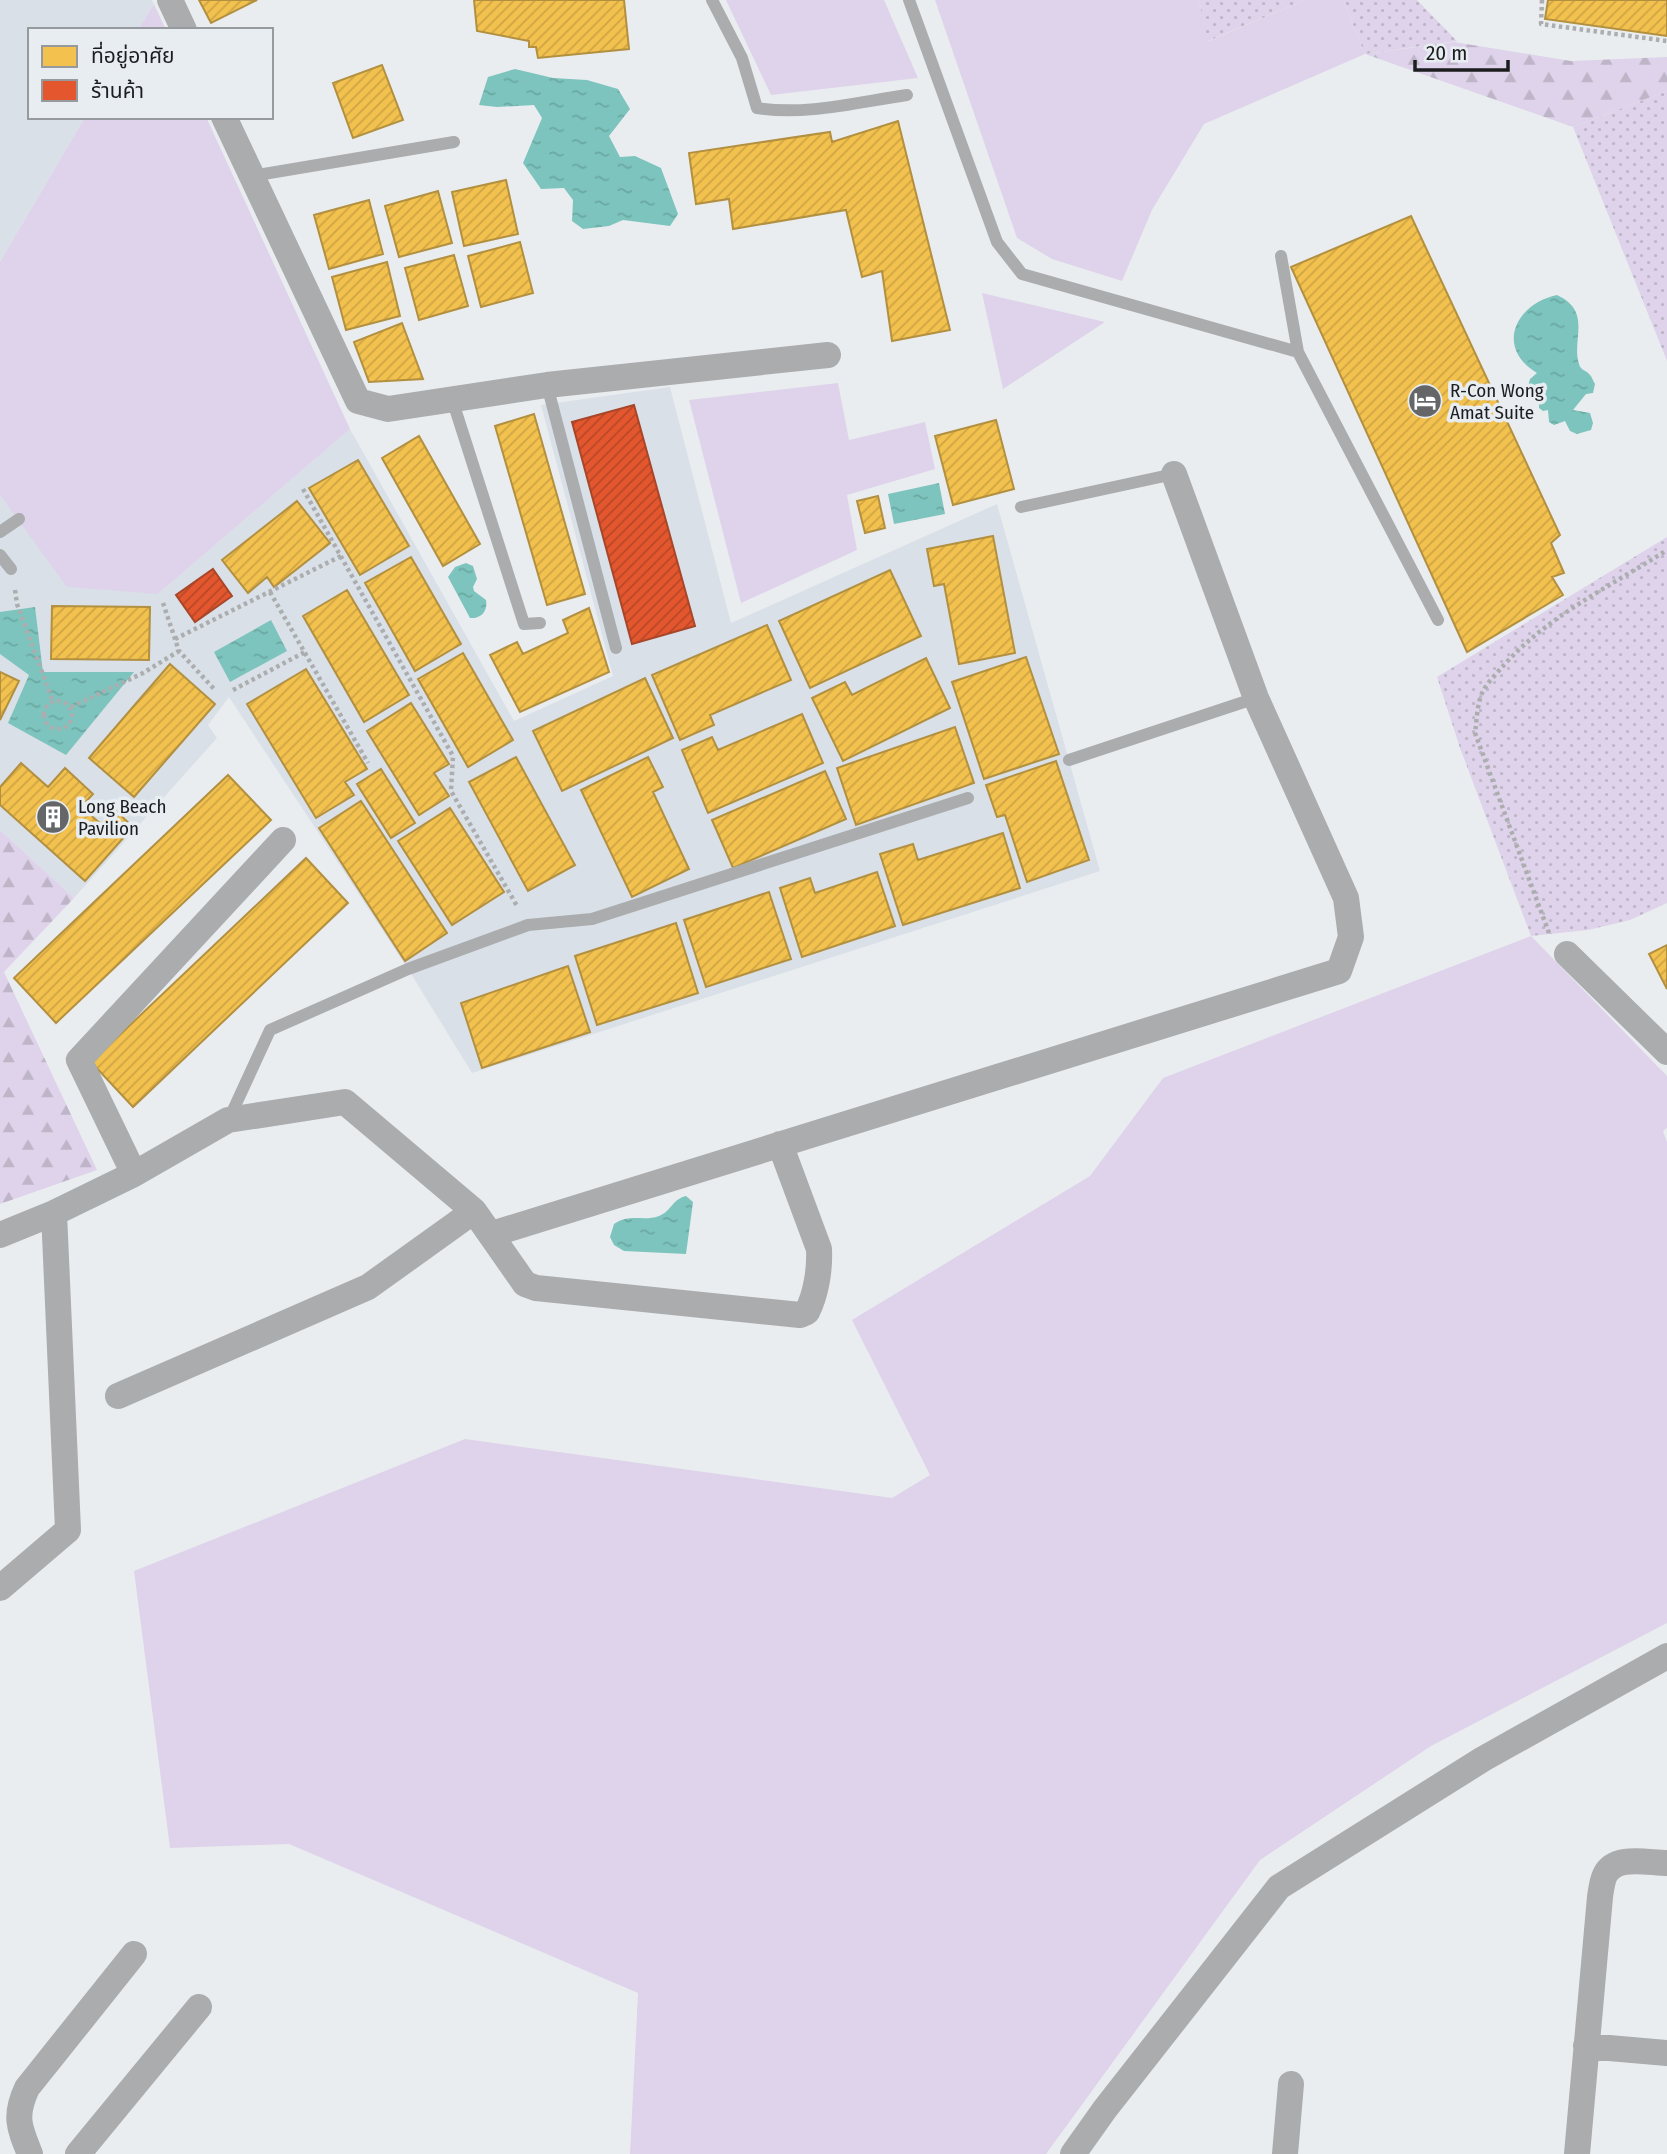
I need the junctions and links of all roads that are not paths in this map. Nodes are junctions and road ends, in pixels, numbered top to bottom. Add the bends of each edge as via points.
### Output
1 (170, 0) edge
2 (712, 0) edge
3 (909, 0) edge
4 (183, 28) edge
5 (907, 95) dead end
6 (225, 119) edge
7 (454, 142) dead end
8 (251, 176) junction
9 (1281, 256) dead end
10 (1298, 352) junction
11 (828, 355) dead end
12 (547, 385) junction
13 (452, 399) junction
14 (1174, 474) joint
15 (1021, 507) dead end
16 (19, 519) dead end
17 (0, 532) edge
18 (0, 555) edge
19 (11, 569) dead end
20 (1438, 620) dead end
21 (540, 623) dead end
22 (616, 648) dead end
23 (1256, 698) junction
24 (1069, 760) dead end
25 (968, 798) dead end
26 (283, 840) dead end
27 (1567, 954) road end
28 (1667, 1052) edge
29 (228, 1120) junction
30 (780, 1144) junction
31 (134, 1174) junction
32 (474, 1211) junction
33 (54, 1213) junction
34 (492, 1234) junction
35 (0, 1236) edge
36 (118, 1396) dead end
37 (0, 1588) edge
38 (1667, 1656) edge
39 (1667, 1863) edge
40 (134, 1954) dead end
41 (199, 2007) dead end
42 (1586, 2046) junction
43 (1667, 2053) edge
44 (1291, 2084) dead end
45 (30, 2154) edge
46 (78, 2154) edge
47 (1073, 2154) edge
48 (1285, 2154) edge
49 (1577, 2154) edge

1 - 4 street
2 - 5 lane via 742,58 757,108 800,110
3 - 10 lane via 997,242 1021,274
6 - 8 street
7 - 8 lane
8 - 13 street via 358,401 388,409
9 - 10 lane
10 - 20 lane
11 - 12 street
12 - 13 street
12 - 22 lane
13 - 21 lane via 524,624
14 - 15 lane
14 - 23 street
16 - 17 lane
18 - 19 lane
23 - 24 lane
23 - 30 street via 1346,898 1351,937 1339,971
25 - 29 lane via 592,919 528,925 408,969 270,1030
26 - 31 street via 79,1060
27 - 28 street
29 - 31 street
29 - 32 street via 345,1102
30 - 34 street
30 - 34 street via 819,1249 811,1304 800,1315 536,1288 525,1284
31 - 33 street
32 - 34 street
32 - 36 street via 368,1287
33 - 35 street
33 - 37 street via 68,1531
38 - 47 street via 1483,1759 1279,1886
39 - 42 street via 1622,1862 1605,1875
40 - 45 street via 27,2088 19,2106 19,2128
41 - 46 street
42 - 43 street
42 - 49 street
44 - 48 street

